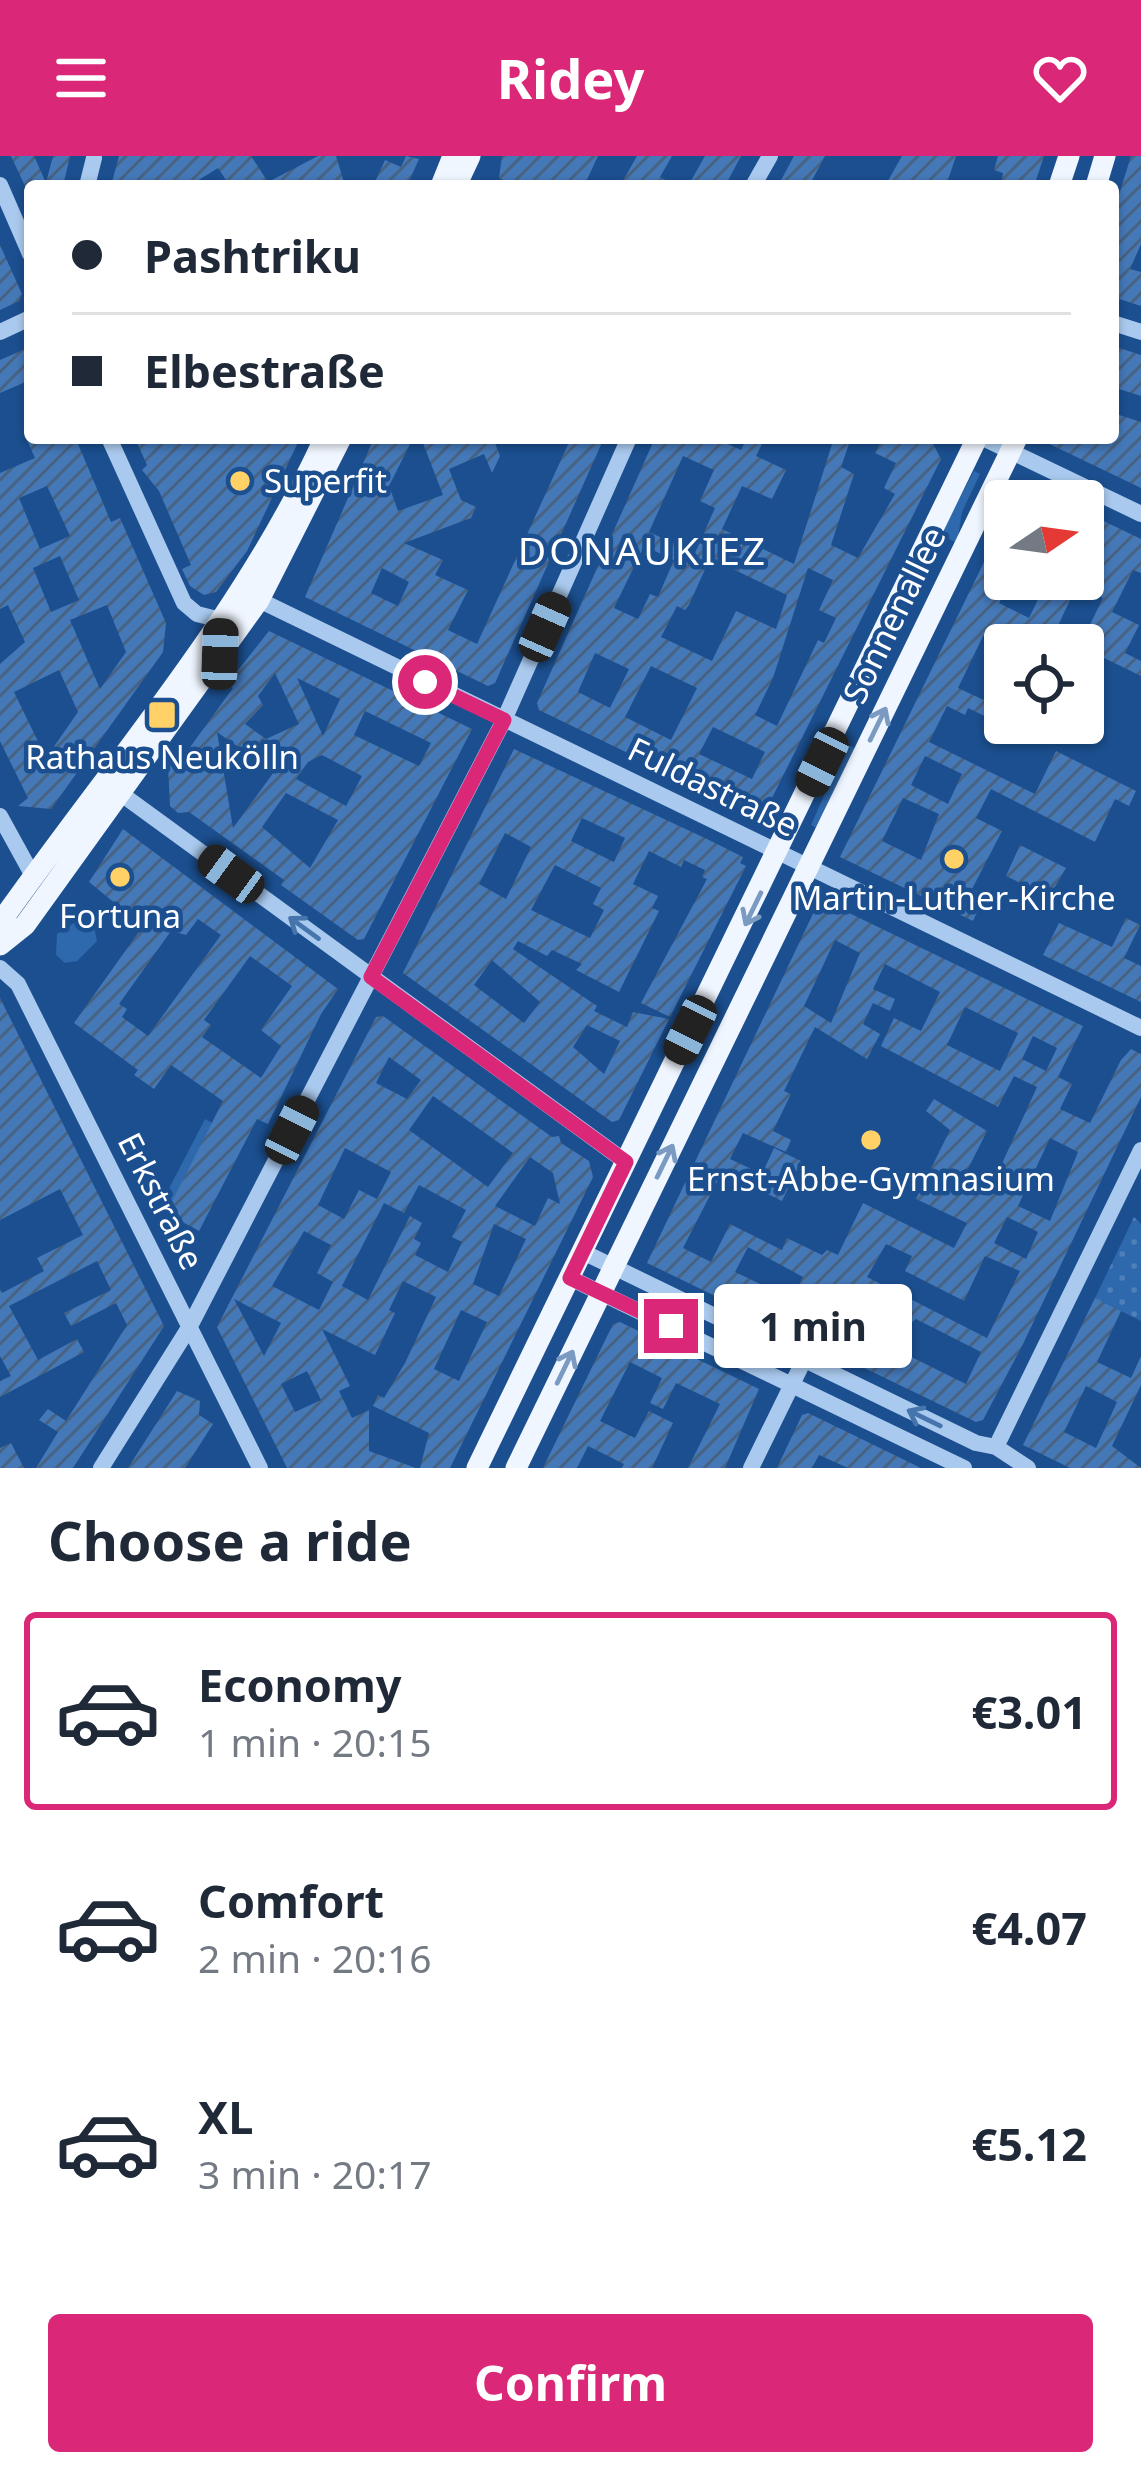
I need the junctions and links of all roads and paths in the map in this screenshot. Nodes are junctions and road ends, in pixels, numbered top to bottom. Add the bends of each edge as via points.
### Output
1 (0, 185) edge
2 (24, 240) edge
3 (112, 444) edge
4 (322, 444) edge
5 (337, 444) edge
6 (626, 444) edge
7 (977, 444) edge
8 (1014, 444) edge
9 (1141, 514) edge
10 (259, 600) junction
11 (221, 620) junction
12 (220, 654) junction
13 (504, 720) junction
14 (119, 793) junction
15 (0, 816) edge
16 (779, 853) junction
17 (808, 867) junction
18 (33, 876) junction
19 (0, 922) edge
20 (0, 945) edge
21 (0, 968) edge
22 (371, 977) junction
23 (1141, 1028) edge
24 (1141, 1150) edge
25 (626, 1162) junction
26 (583, 1252) junction
27 (614, 1267) junction
28 (570, 1278) junction
29 (601, 1293) junction
30 (190, 1326) junction
31 (804, 1360) junction
32 (792, 1385) junction
33 (996, 1447) junction
34 (101, 1468) edge
35 (260, 1468) edge
36 (477, 1468) edge
37 (516, 1468) edge
38 (751, 1468) edge
39 (964, 1468) edge
40 (1028, 1468) edge

1 - 2 street
3 - 11 street via 181,598 197,614
4 - 11 main road
5 - 10 main road
6 - 13 street
7 - 16 main road, Sonnenallee
8 - 9 street
17 -> 8 main road, Sonnenallee
10 - 11 main road
10 - 12 main road
10 - 13 street, Fuldastraße
11 - 12 main road
11 - 18 main road
12 - 14 main road
13 - 16 street, Fuldastraße
13 - 22 street
14 - 20 main road via 25,925
22 -> 14 street
15 - 18 street
16 - 17 street, Fuldastraße
16 -> 25 main road, Sonnenallee
17 - 23 street, Fuldastraße
27 -> 17 main road, Sonnenallee
18 - 19 main road
21 - 30 street, Erkstraße via 17,984
22 - 25 street
22 - 30 street
24 - 33 street
25 - 26 main road, Sonnenallee
26 - 27 street
26 - 28 main road, Sonnenallee
27 - 29 main road, Sonnenallee
27 - 31 street
28 - 29 street
28 - 36 main road, Sonnenallee
29 - 32 street
37 -> 29 main road, Sonnenallee
30 - 34 street
30 - 35 street, Erkstraße
31 - 32 street
33 -> 31 street
32 - 38 street
32 - 39 street
33 - 40 street

